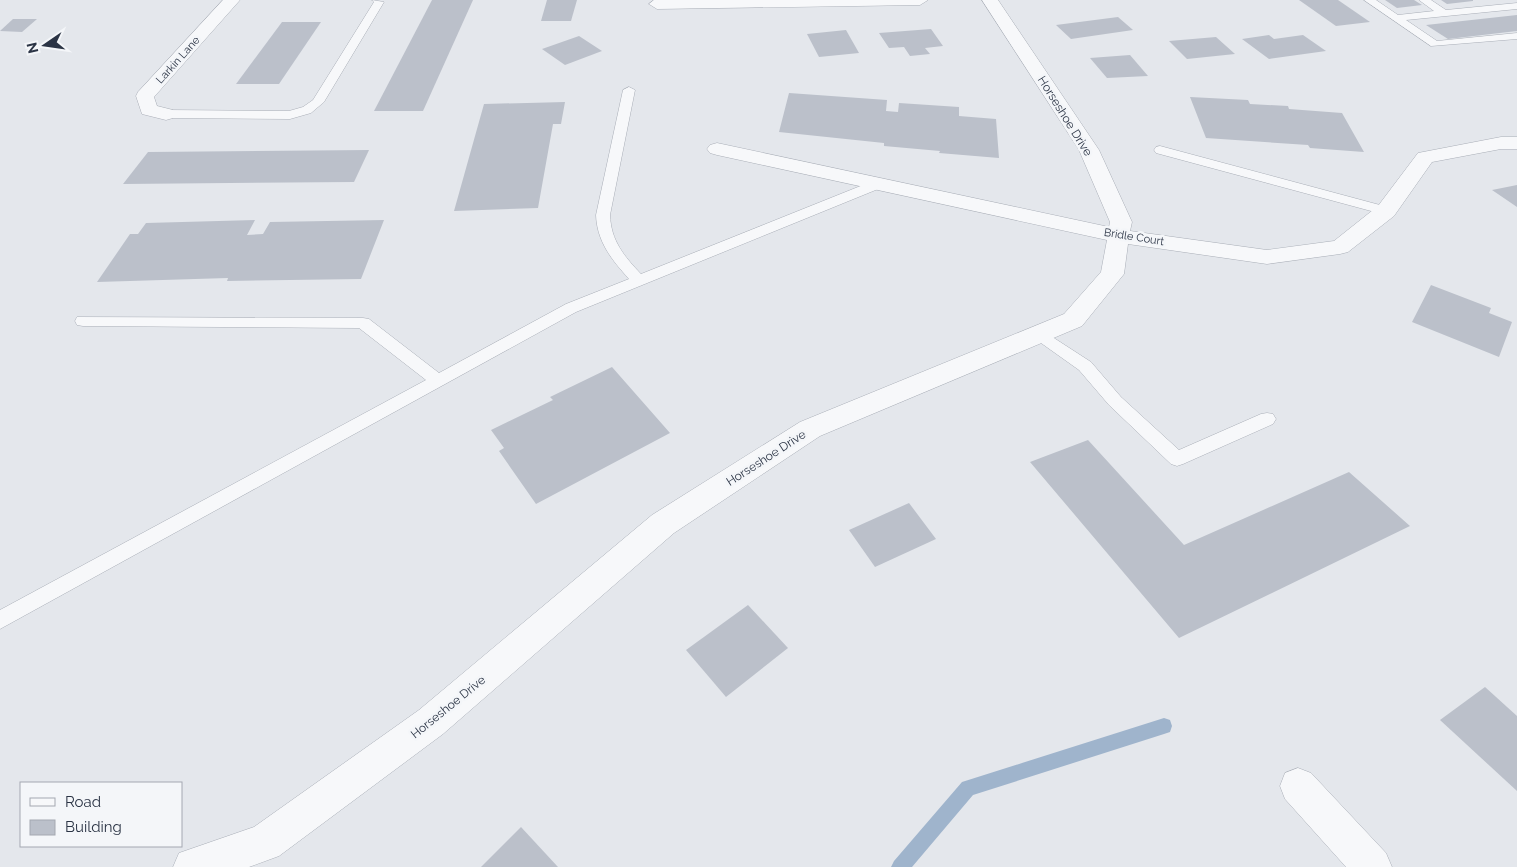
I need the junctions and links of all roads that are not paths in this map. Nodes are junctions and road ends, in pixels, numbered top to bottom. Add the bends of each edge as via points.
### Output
1 (232, 0) edge
2 (377, 0) edge
3 (920, 0) edge
4 (990, 0) edge
5 (1369, 0) edge
6 (1424, 0) edge
7 (1482, 0) edge
8 (657, 4) dead end
9 (1517, 6) edge
10 (1496, 8) junction
11 (1444, 13) junction
12 (1396, 18) junction
13 (1517, 36) edge
14 (629, 90) dead end
15 (166, 114) joint
16 (1517, 142) edge
17 (717, 149) dead end
18 (1160, 150) dead end
19 (878, 184) junction
20 (1386, 211) junction
21 (1119, 236) junction
22 (639, 281) junction
23 (82, 321) dead end
24 (1040, 334) junction
25 (438, 380) junction
26 (1267, 419) dead end
27 (0, 620) edge
28 (1298, 786) dead end
29 (193, 867) edge
30 (1372, 867) edge

1 - 15 street, Larkin Lane via 145,96 149,110
2 - 15 lane via 379,2 318,102 307,110 290,115
3 - 8 street
4 - 21 street, Horseshoe Drive via 1088,150 1121,222
5 - 12 lane
6 - 11 lane
7 - 10 lane
9 - 10 lane
10 - 11 lane
11 - 12 lane
12 - 13 lane via 1435,44
14 - 22 lane via 602,228 618,258
16 - 20 street, Bridle Court via 1426,157
17 - 19 street, Bridle Court
18 - 20 lane
19 - 21 street, Bridle Court
19 - 22 lane
20 - 21 street, Bridle Court via 1340,248 1267,257
21 - 24 street, Horseshoe Drive via 1112,274 1073,320
22 - 25 lane via 571,308
23 - 25 lane via 363,323
24 - 26 lane via 1085,366 1115,401 1177,458
24 - 29 street, Horseshoe Drive via 810,429 663,524 431,722 265,842
25 - 27 lane
28 - 30 street

